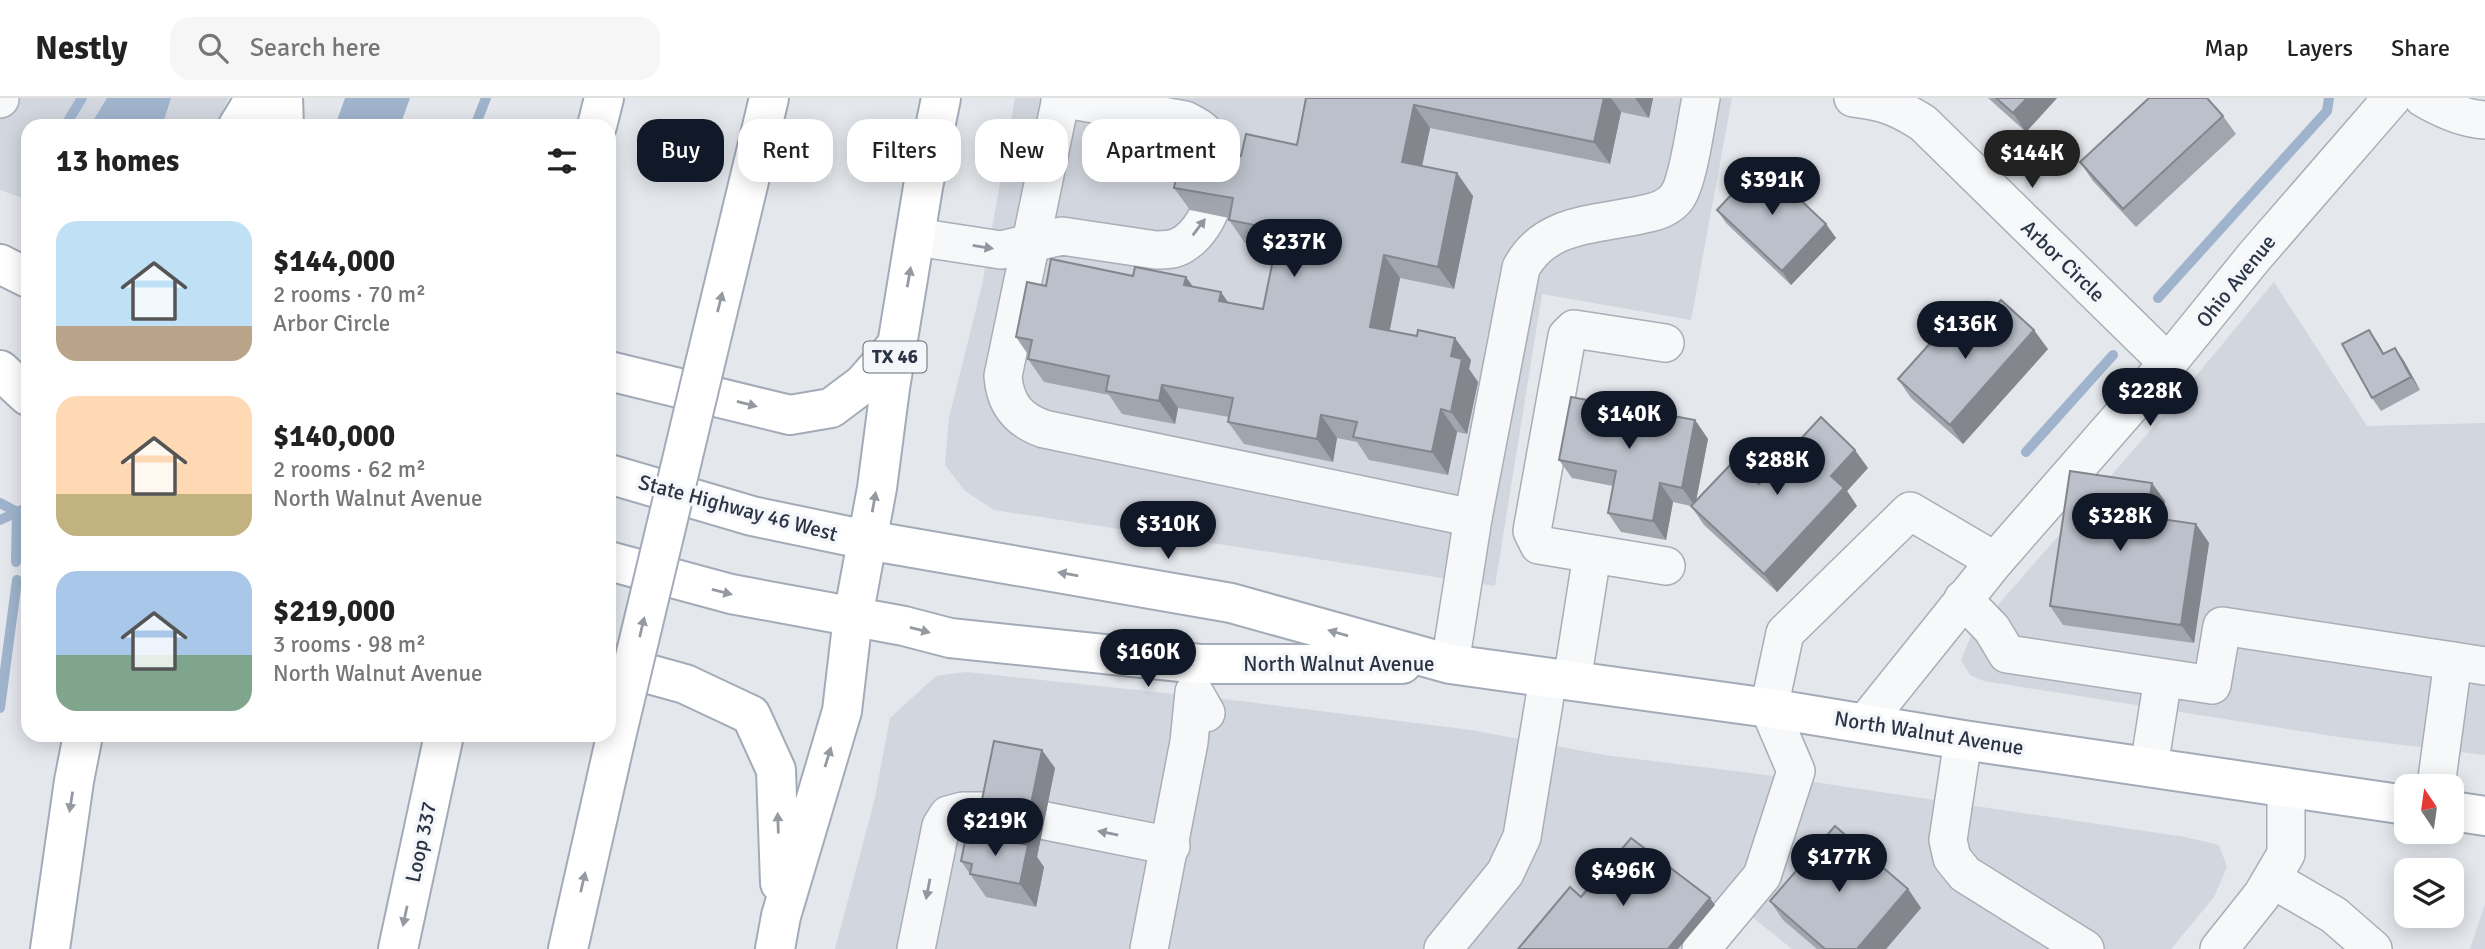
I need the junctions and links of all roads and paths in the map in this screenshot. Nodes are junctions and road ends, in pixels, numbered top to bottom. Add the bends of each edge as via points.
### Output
1 (255, 98) edge
2 (268, 98) edge
3 (283, 98) edge
4 (604, 98) edge
5 (769, 98) edge
6 (941, 98) edge
7 (1061, 98) edge
8 (1701, 98) edge
9 (1853, 98) edge
10 (2392, 98) edge
11 (2423, 98) edge
12 (242, 119) edge
13 (262, 119) edge
14 (284, 119) edge
15 (599, 119) edge
16 (2485, 120) edge
17 (916, 237) junction
18 (1030, 242) junction
19 (0, 249) edge
20 (21, 254) edge
21 (0, 264) edge
22 (21, 274) edge
23 (1665, 343) dead end
24 (897, 344) junction
25 (0, 358) edge
26 (2168, 363) junction
27 (21, 366) edge
28 (0, 370) edge
29 (616, 373) edge
30 (21, 390) edge
31 (616, 476) edge
32 (1473, 518) junction
33 (867, 540) junction
34 (1592, 555) junction
35 (1995, 561) junction
36 (616, 563) edge
37 (1666, 566) dead end
38 (1963, 599) junction
39 (853, 617) junction
40 (2469, 663) edge
41 (1451, 664) junction
42 (616, 665) edge
43 (2163, 678) junction
44 (1560, 680) junction
45 (1769, 708) junction
46 (1206, 713) dead end
47 (1865, 723) junction
48 (616, 737) edge
49 (1963, 740) junction
50 (615, 742) edge
51 (85, 743) edge
52 (442, 744) edge
53 (2149, 767) junction
54 (2439, 774) edge
55 (2286, 787) junction
56 (2394, 803) edge
57 (2464, 813) edge
58 (2485, 816) edge
59 (1171, 846) junction
60 (2272, 880) junction
61 (778, 933) edge
62 (50, 949) edge
63 (398, 949) edge
64 (568, 949) edge
65 (916, 949) edge
66 (1149, 949) edge
67 (1443, 949) edge
68 (1701, 949) edge
69 (2085, 949) edge
70 (2220, 949) edge
71 (2373, 949) edge

1 - 12 main road
2 - 13 main road
3 - 14 main road
4 - 15 main road
48 -> 5 main road, bridge
6 - 17 main road, TX 46
7 - 18 street
18 -> 7 street via 1062,236 1170,250 1191,238 1211,212 1215,198 1216,151 1198,126
8 - 32 street via 1684,182 1666,207 1567,228 1552,234 1528,255 1517,284
9 - 26 street, Arbor Circle via 1897,107 1923,123
10 - 26 street, Ohio Avenue
11 - 16 street via 2462,116
17 -> 18 street via 1001,250
24 -> 17 main road, TX 46
18 - 32 street via 1003,376 1012,409 1031,425
19 - 20 main road
21 - 22 main road
23 - 34 street via 1574,329 1567,336 1532,531 1539,545
29 -> 24 main road via 790,415 831,408 863,384
33 -> 24 main road, TX 46
25 - 27 main road
26 - 35 street, Ohio Avenue
28 - 30 main road
31 - 33 main road, State Highway 46 West via 752,516
32 - 41 street
33 - 39 main road, TX 46
41 -> 33 main road, North Walnut Avenue via 1231,603
34 - 37 street
34 - 44 street
35 - 38 street, Ohio Avenue
35 - 45 street via 1910,511 1785,633
36 -> 39 main road via 731,594
38 - 43 street via 1992,629 2007,654
38 - 47 street, Ohio Avenue
39 -> 41 main road, North Walnut Avenue via 950,638 1200,664
61 -> 39 main road via 842,712
40 - 43 street via 2222,626 2212,685
40 - 54 street
41 - 44 main road, North Walnut Avenue
61 -> 42 main road via 776,770 751,715 685,684
43 - 53 street
44 - 45 main road, North Walnut Avenue
44 - 67 street via 1522,836 1505,873
45 - 47 main road, North Walnut Avenue
45 - 68 street via 1796,771 1762,876
46 - 59 street via 1194,692
47 - 49 main road, North Walnut Avenue
49 - 53 main road, North Walnut Avenue
49 - 69 street via 1948,841 1952,858 1965,874
64 -> 50 main road, bridge
51 -> 62 main road
52 -> 63 main road, Loop 337
53 - 55 main road, North Walnut Avenue
55 - 56 main road, North Walnut Avenue
55 - 60 street via 2286,854
57 - 58 main road
59 -> 65 street via 996,811 948,815 941,826
59 - 66 street
60 - 70 street
60 - 71 street via 2334,915

